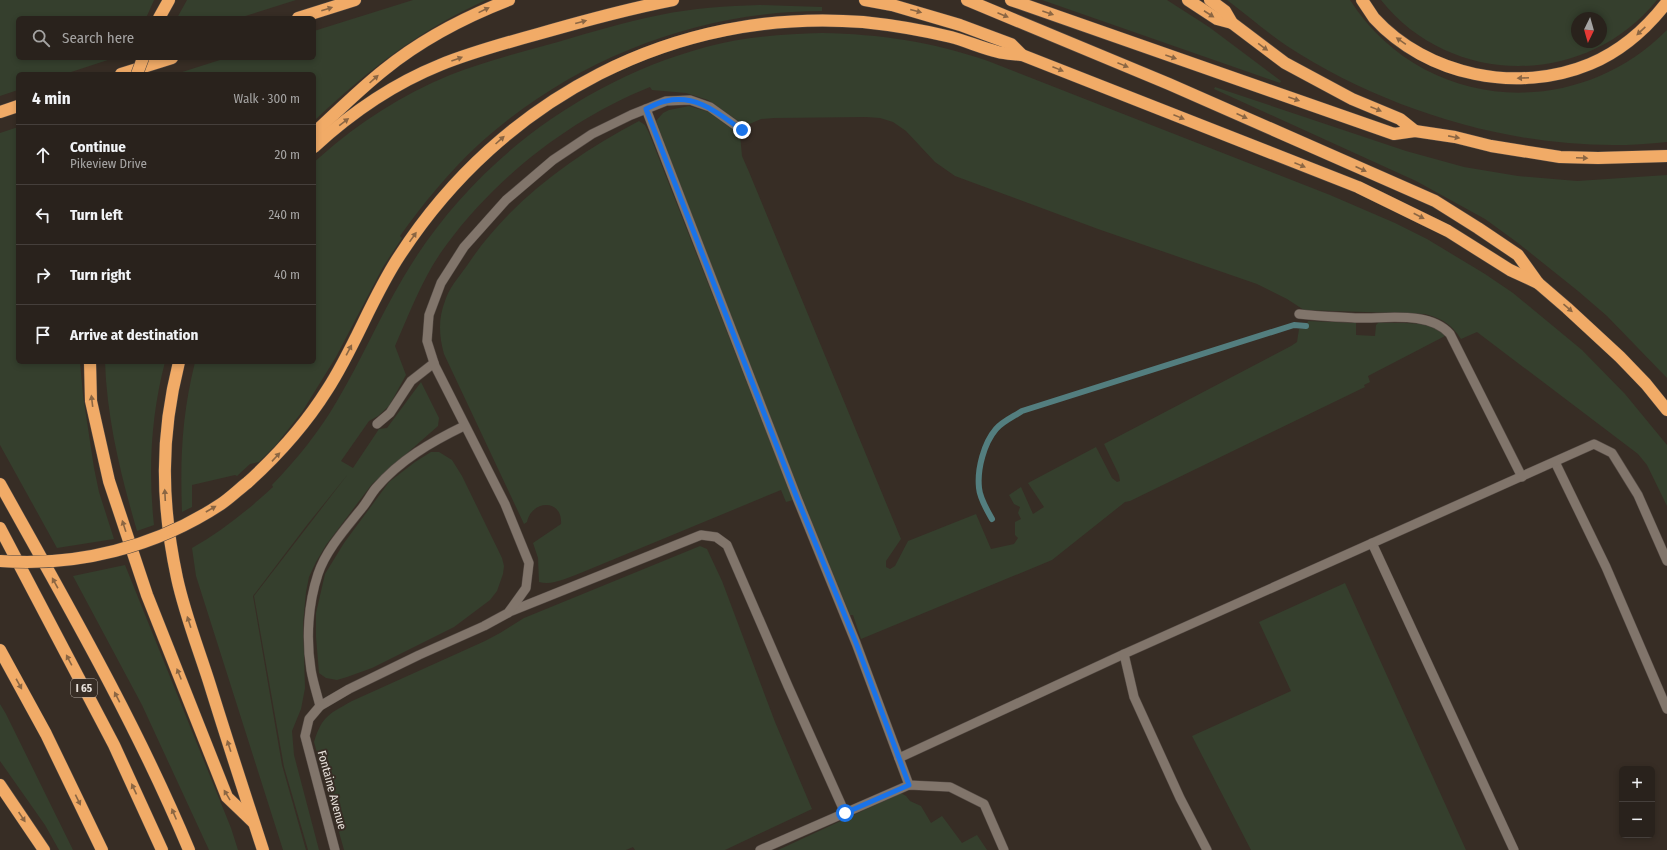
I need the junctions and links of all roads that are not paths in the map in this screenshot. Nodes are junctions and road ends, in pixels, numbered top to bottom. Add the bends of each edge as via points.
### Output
1 (169, 0) edge
2 (355, 0) edge
3 (509, 0) edge
4 (673, 0) edge
5 (865, 0) edge
6 (967, 0) edge
7 (1011, 0) edge
8 (1188, 0) edge
9 (1210, 0) edge
10 (1362, 0) edge
11 (1667, 2) edge
12 (161, 16) edge
13 (304, 16) edge
14 (1232, 23) junction
15 (1022, 54) junction
16 (142, 60) edge
17 (166, 60) edge
18 (127, 72) edge
19 (137, 72) edge
20 (16, 107) edge
21 (646, 109) junction
22 (0, 112) edge
23 (316, 130) edge
24 (742, 130) dead end
25 (1415, 131) junction
26 (316, 145) edge
27 (1667, 156) edge
28 (1538, 283) junction
29 (1299, 314) dead end
30 (434, 363) junction
31 (90, 364) edge
32 (179, 364) edge
33 (1667, 410) edge
34 (377, 424) dead end
35 (464, 426) junction
36 (1555, 462) junction
37 (1522, 477) junction
38 (0, 484) edge
39 (0, 528) edge
40 (1372, 543) junction
41 (0, 561) edge
42 (1667, 561) edge
43 (508, 612) junction
44 (0, 650) edge
45 (1124, 654) junction
46 (320, 706) junction
47 (1667, 708) edge
48 (899, 758) junction
49 (0, 785) edge
50 (909, 785) junction
51 (845, 813) junction
52 (254, 823) junction
53 (44, 850) edge
54 (102, 850) edge
55 (162, 850) edge
56 (189, 850) edge
57 (263, 850) edge
58 (336, 850) edge
59 (760, 850) edge
60 (1004, 850) edge
61 (1207, 850) edge
62 (1514, 850) edge

1 - 12 highway
13 -> 2 highway
23 -> 3 highway via 385,69 417,46 451,26
26 -> 4 highway via 377,98 439,65 574,24
5 -> 15 highway via 892,4 960,25 1011,44
6 -> 28 highway via 1169,84 1435,201 1518,255
7 -> 25 highway via 1394,134
8 -> 14 highway via 1217,19
9 - 14 highway via 1225,11
11 -> 10 highway via 1636,36 1591,64 1570,71 1522,79 1492,77 1441,64 1398,39 1374,17
14 -> 25 highway via 1285,63 1352,99 1400,118
15 -> 28 highway via 1358,187 1448,231 1510,270
41 -> 15 highway, bridge via 66,561 111,553 171,531 221,504 270,462 291,440 315,408 329,388 399,257 421,225 476,162 543,107 572,89 638,56 713,32 749,25 822,20 896,26 953,38 1000,53
16 - 19 highway, bridge
17 - 18 highway
20 - 22 highway
21 - 24 lane via 666,101 690,100 710,107
21 - 30 lane via 592,134 553,160 506,200 464,247 441,283 429,315 427,341
21 - 48 lane
25 -> 27 highway via 1455,137 1498,148 1560,156
28 -> 33 highway via 1620,357
29 - 37 lane via 1409,318 1442,326 1450,334
30 - 34 lane via 411,381 390,413
30 - 35 lane
52 -> 31 highway via 227,797 147,595 109,481 91,401
52 -> 32 highway via 188,620 177,579 166,515 166,436 170,401
35 - 43 lane via 505,504 529,563 526,588
35 - 46 lane via 413,454 375,489 328,554 318,573 309,622 311,670
36 - 37 lane
36 - 42 lane via 1594,444 1612,453 1638,495
36 - 47 lane via 1606,567
37 - 40 lane
56 -> 38 highway via 168,800 114,692
55 -> 39 highway, I 65 via 114,745
40 - 45 lane
40 - 62 lane
43 - 46 lane
43 - 51 lane via 701,536 716,537 727,546
44 -> 54 highway via 46,734
45 - 48 lane
45 - 61 lane via 1134,697
46 - 58 lane, Fontaine Avenue via 309,719 305,736
48 - 50 lane
49 -> 53 highway
50 - 51 lane
50 - 60 lane via 950,787 984,804
51 - 59 lane
52 - 57 highway

